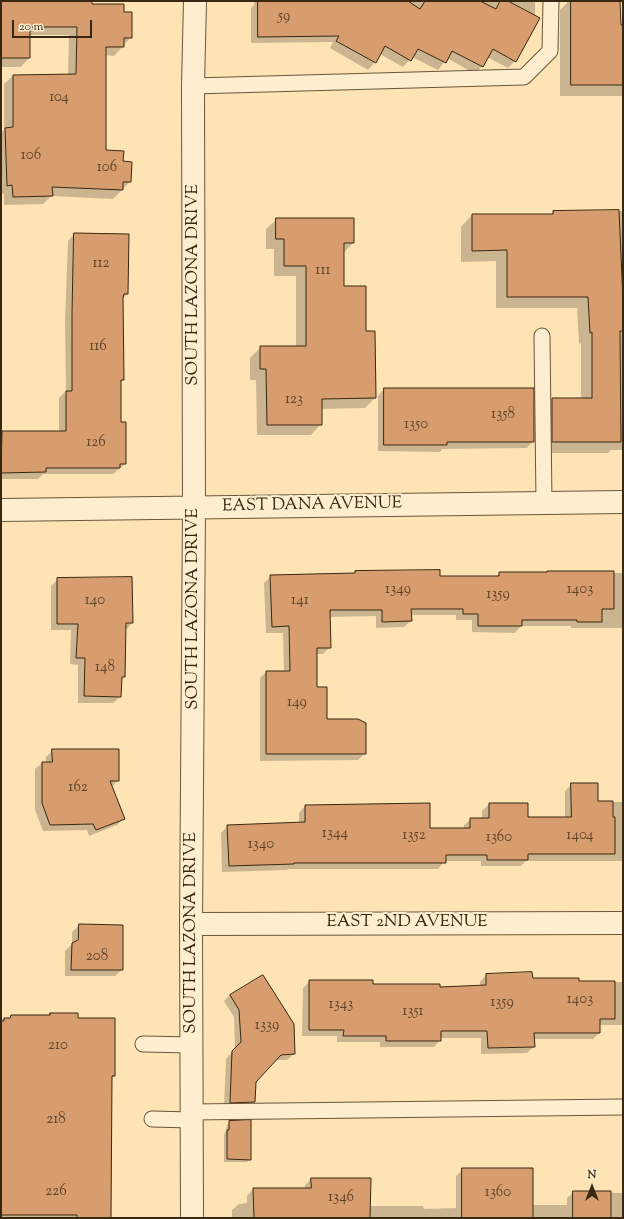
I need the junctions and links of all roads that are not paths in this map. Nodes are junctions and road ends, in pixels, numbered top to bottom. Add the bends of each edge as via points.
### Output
1 (195, 1) edge
2 (552, 1) edge
3 (193, 86) junction
4 (542, 336) dead end
5 (623, 502) edge
6 (544, 503) junction
7 (194, 508) junction
8 (1, 510) edge
9 (623, 923) edge
10 (192, 924) junction
11 (143, 1044) dead end
12 (192, 1045) junction
13 (623, 1108) edge
14 (192, 1116) junction
15 (152, 1119) dead end
16 (192, 1218) edge

1 - 3 street, SOUTH LAZONA DRIVE
2 - 3 lane via 550,51 524,77
3 - 7 street, SOUTH LAZONA DRIVE
4 - 6 lane
5 - 6 street, EAST DANA AVENUE
6 - 7 street, EAST DANA AVENUE
7 - 8 street, EAST DANA AVENUE
7 - 10 street, SOUTH LAZONA DRIVE
9 - 10 street, EAST 2ND AVENUE
10 - 12 street, SOUTH LAZONA DRIVE
11 - 12 lane
12 - 14 street, SOUTH LAZONA DRIVE
13 - 14 lane
14 - 15 lane
14 - 16 street, SOUTH LAZONA DRIVE

